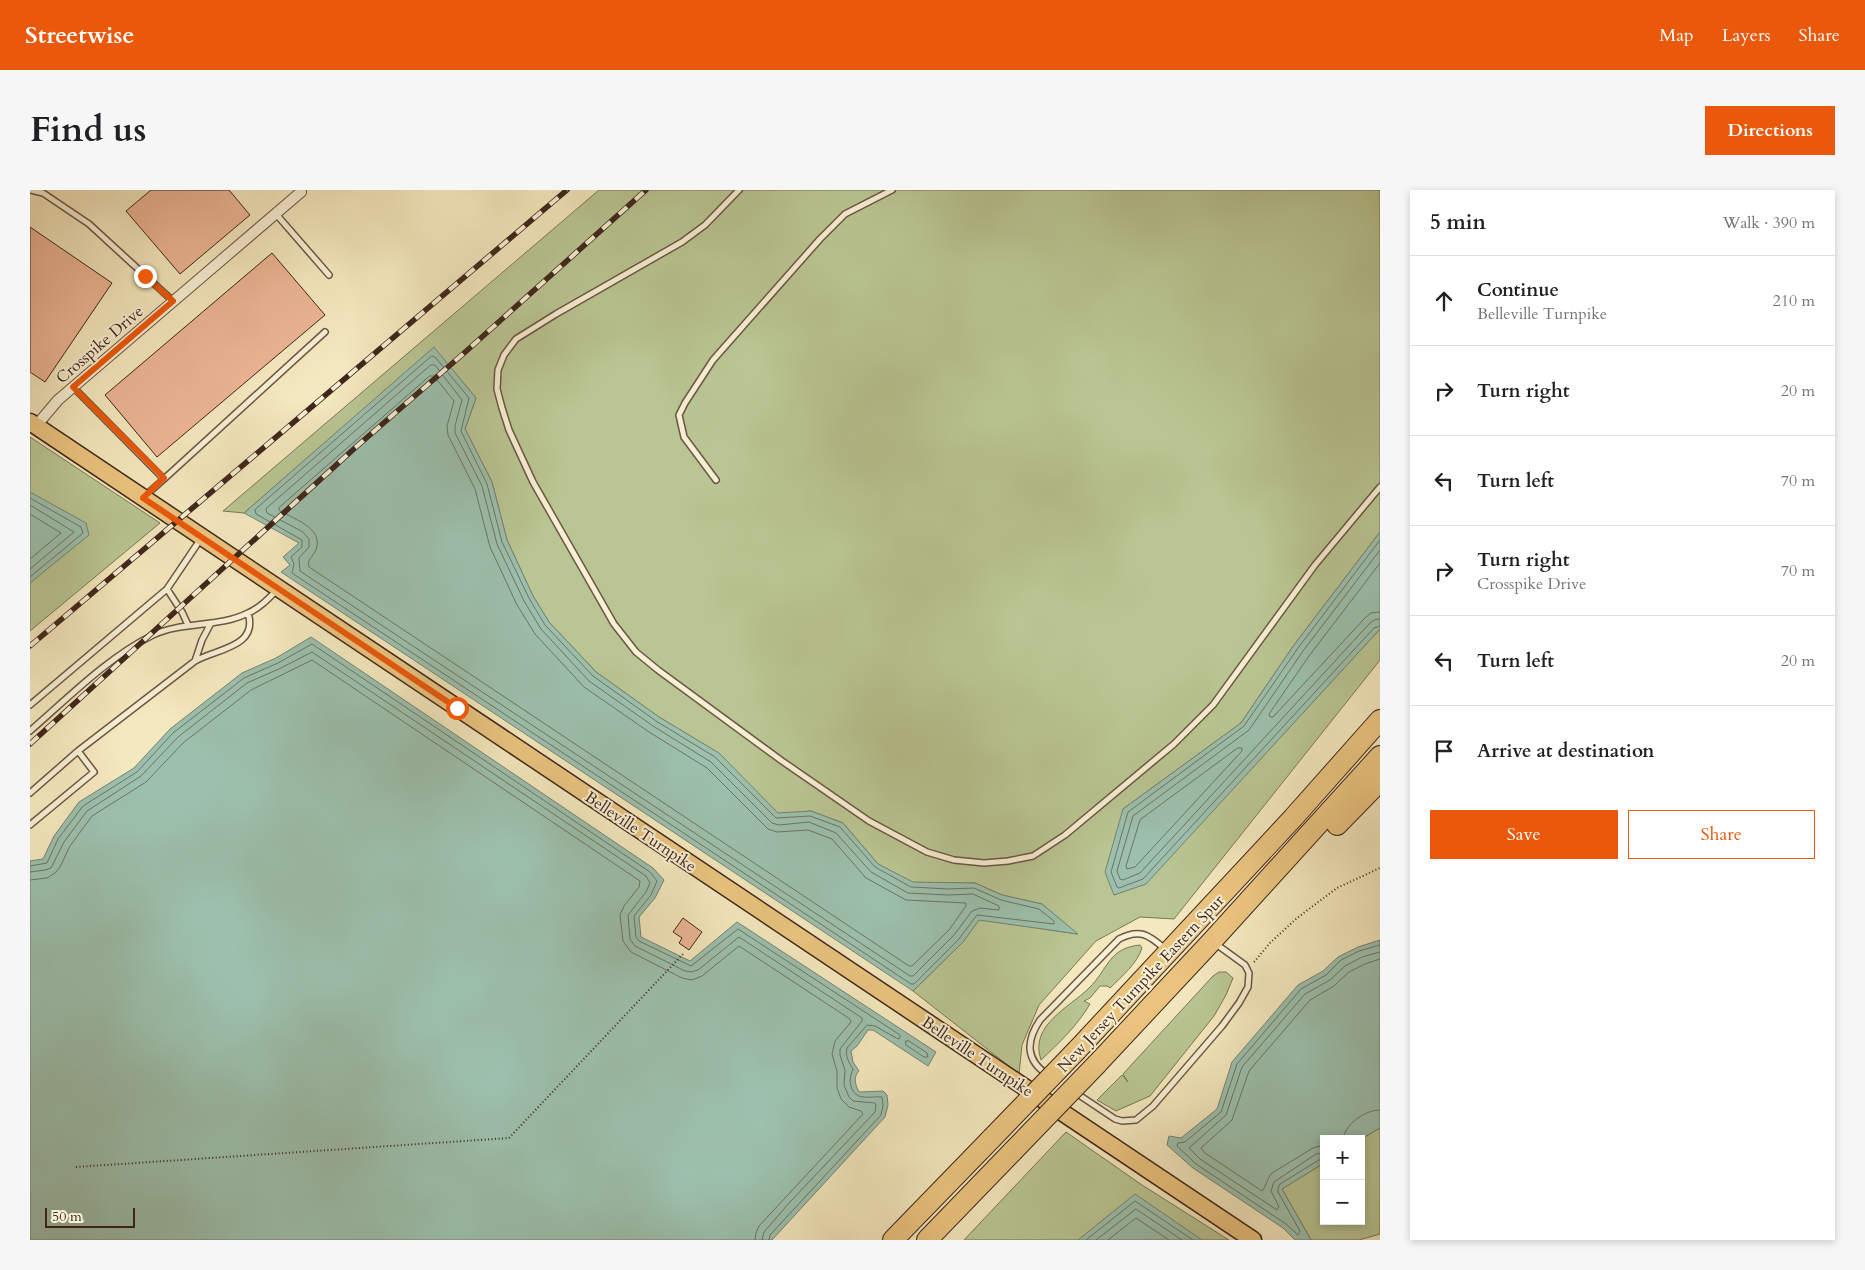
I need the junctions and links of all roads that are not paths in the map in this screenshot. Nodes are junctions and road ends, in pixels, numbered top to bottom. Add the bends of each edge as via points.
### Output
1 (31, 190) edge
2 (739, 190) edge
3 (892, 190) edge
4 (302, 191) edge
5 (276, 214) junction
6 (329, 275) dead end
7 (173, 301) junction
8 (325, 332) dead end
9 (73, 387) junction
10 (33, 424) edge
11 (164, 478) junction
12 (716, 480) dead end
13 (1380, 487) edge
14 (143, 498) junction
15 (202, 537) junction
16 (167, 589) junction
17 (278, 589) junction
18 (248, 613) junction
19 (211, 622) junction
20 (188, 625) junction
21 (195, 661) junction
22 (1380, 703) edge
23 (30, 705) edge
24 (1380, 720) edge
25 (30, 731) edge
26 (78, 751) junction
27 (1380, 756) edge
28 (1346, 759) junction
29 (1380, 781) edge
30 (30, 793) edge
31 (30, 825) edge
32 (1262, 886) junction
33 (1212, 941) junction
34 (1169, 953) junction
35 (1058, 1081) dead end
36 (1066, 1086) dead end
37 (893, 1240) edge
38 (927, 1240) edge
39 (1253, 1240) edge

1 - 7 lane via 43,193 90,224
2 - 13 lane via 705,225 682,242 516,339 498,370 497,389 502,408 538,490 614,624 636,652 853,810 927,852 954,860 1008,861 1033,856 1065,835 1194,726 1230,682 1315,564
3 - 12 lane via 845,214 820,239 713,360 685,403 679,415 684,437
4 - 5 street, Crosspike Drive
5 - 6 lane
5 - 7 street, Crosspike Drive
7 - 9 street, Crosspike Drive
8 - 11 lane
9 - 10 street, Crosspike Drive
9 - 11 lane
10 - 14 main road, Belleville Turnpike
11 - 14 lane
14 - 15 main road, Belleville Turnpike
15 - 16 lane
15 - 17 main road, Belleville Turnpike
16 - 20 lane
16 - 23 lane
17 - 18 lane via 261,606
17 - 39 main road, Belleville Turnpike
18 - 19 lane
18 - 21 lane via 251,622 240,642
19 - 20 lane
19 - 21 lane
20 - 25 lane via 153,635 118,655
21 - 26 lane
22 - 28 highway
24 - 28 highway, New Jersey Turnpike Eastern Spur
26 - 30 lane
26 - 31 lane via 94,772
27 - 32 highway, New Jersey Turnpike Eastern Spur
28 - 34 highway, New Jersey Turnpike Eastern Spur
29 - 32 highway via 1326,836
32 - 33 highway, New Jersey Turnpike Eastern Spur
33 - 36 lane via 1248,970 1248,984 1239,1003 1180,1076 1140,1118 1127,1122 1119,1120
33 - 38 highway, New Jersey Turnpike Eastern Spur, bridge
34 - 35 lane via 1150,936 1137,933 1125,936 1106,950 1040,1020 1031,1040 1032,1057 1038,1067
34 - 37 highway, New Jersey Turnpike Eastern Spur, bridge

